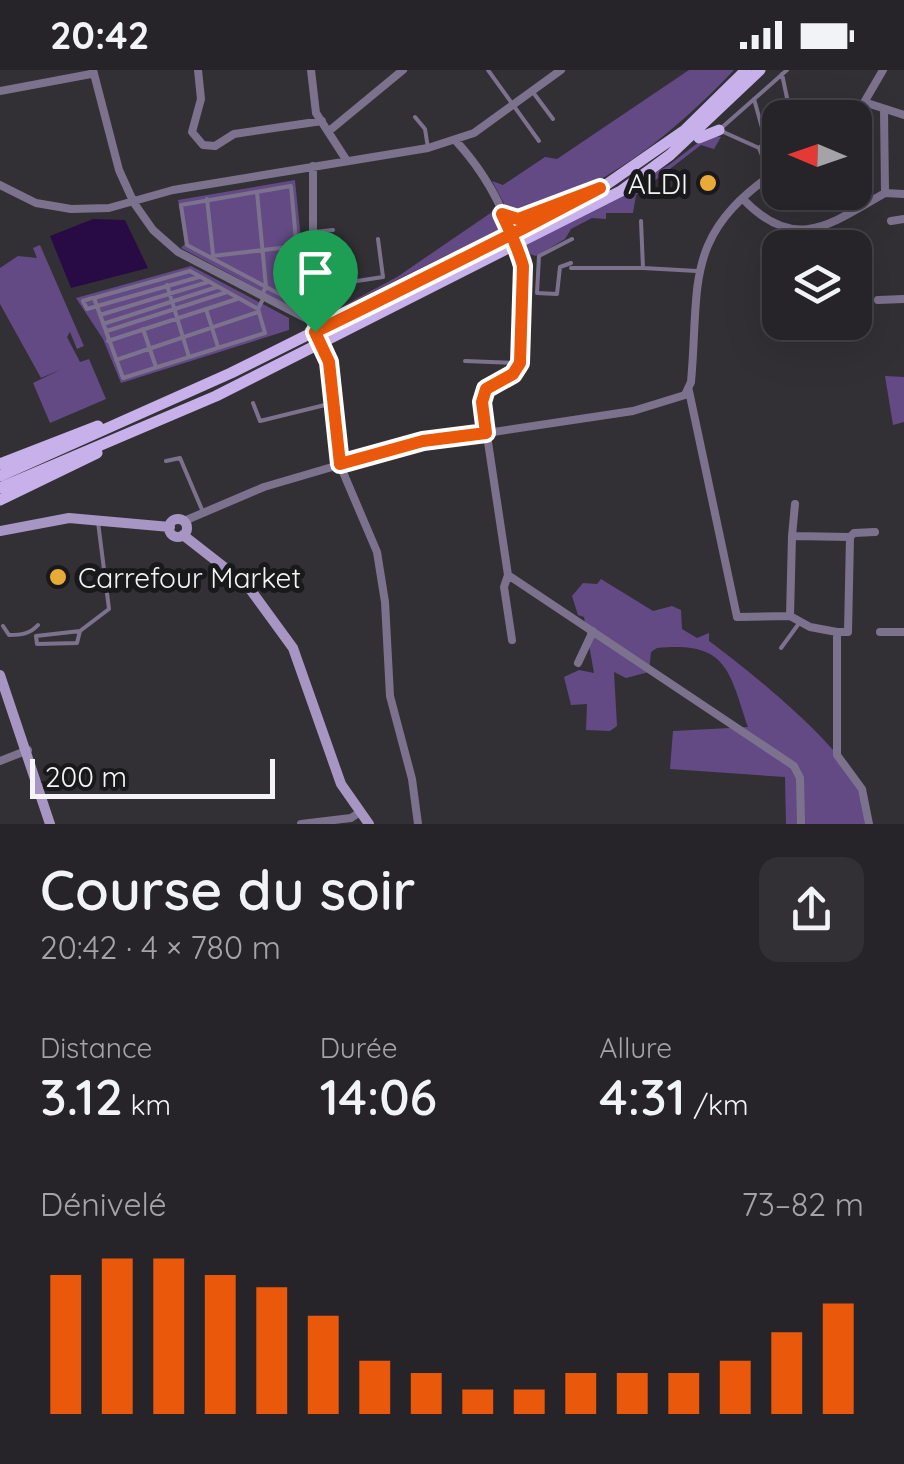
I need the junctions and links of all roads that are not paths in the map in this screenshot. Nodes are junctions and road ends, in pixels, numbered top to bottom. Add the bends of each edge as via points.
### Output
1 (198, 70) edge
2 (311, 70) edge
3 (402, 70) edge
4 (488, 70) edge
5 (744, 70) edge
6 (760, 70) edge
7 (883, 70) edge
8 (558, 71) edge
9 (92, 72) edge
10 (785, 72) edge
11 (0, 91) edge
12 (532, 91) junction
13 (754, 98) junction
14 (787, 98) dead end
15 (868, 100) edge
16 (515, 104) junction
17 (872, 104) edge
18 (884, 110) junction
19 (904, 115) edge
20 (415, 117) dead end
21 (553, 119) dead end
22 (322, 121) junction
23 (762, 127) edge
24 (719, 130) junction
25 (329, 131) junction
26 (539, 141) dead end
27 (456, 142) junction
28 (762, 145) edge
29 (428, 148) junction
30 (759, 148) junction
31 (762, 155) edge
32 (347, 161) junction
33 (314, 166) junction
34 (646, 174) junction
35 (762, 183) edge
36 (0, 184) edge
37 (600, 188) junction
38 (256, 192) junction
39 (886, 193) junction
40 (904, 194) edge
41 (207, 199) junction
42 (744, 200) junction
43 (134, 204) junction
44 (502, 214) junction
45 (641, 220) dead end
46 (904, 220) edge
47 (891, 221) dead end
48 (332, 230) dead end
49 (798, 230) edge
50 (819, 230) edge
51 (312, 232) junction
52 (378, 240) dead end
53 (513, 240) junction
54 (572, 240) dead end
55 (296, 246) junction
56 (262, 250) junction
57 (214, 257) junction
58 (642, 268) junction
59 (317, 271) junction
60 (697, 271) junction
61 (200, 277) junction
62 (165, 278) junction
63 (208, 282) junction
64 (167, 286) junction
65 (217, 287) junction
66 (226, 292) junction
67 (264, 293) junction
68 (170, 294) junction
69 (94, 298) junction
70 (238, 299) junction
71 (904, 299) edge
72 (878, 300) dead end
73 (172, 302) junction
74 (97, 306) junction
75 (174, 309) junction
76 (206, 309) junction
77 (258, 311) junction
78 (100, 316) junction
79 (177, 318) junction
80 (103, 324) junction
81 (212, 328) junction
82 (143, 329) junction
83 (105, 332) junction
84 (314, 332) junction
85 (183, 337) junction
86 (108, 340) junction
87 (150, 348) junction
88 (218, 348) junction
89 (189, 357) junction
90 (116, 360) junction
91 (465, 360) dead end
92 (520, 363) junction
93 (156, 367) junction
94 (689, 390) junction
95 (253, 402) dead end
96 (333, 403) junction
97 (140, 413) junction
98 (130, 433) junction
99 (486, 433) junction
100 (166, 461) dead end
101 (0, 464) edge
102 (340, 464) junction
103 (0, 476) edge
104 (0, 488) edge
105 (0, 500) edge
106 (795, 504) dead end
107 (202, 512) junction
108 (97, 518) junction
109 (184, 521) junction
110 (170, 527) junction
111 (0, 532) edge
112 (875, 532) dead end
113 (183, 535) junction
114 (792, 536) junction
115 (850, 537) junction
116 (508, 575) junction
117 (790, 616) junction
118 (800, 622) junction
119 (38, 625) dead end
120 (3, 626) dead end
121 (80, 631) junction
122 (593, 632) junction
123 (837, 632) junction
124 (880, 632) dead end
125 (904, 632) edge
126 (512, 640) dead end
127 (781, 648) dead end
128 (578, 663) dead end
129 (1, 681) edge
130 (4, 703) edge
131 (28, 750) junction
132 (0, 761) edge
133 (360, 812) junction
134 (50, 824) edge
135 (302, 824) edge
136 (369, 824) edge
137 (418, 824) edge
138 (802, 824) edge
139 (869, 824) edge

1 - 22 street via 202,99 192,132 203,145
2 - 22 street
3 - 25 street
4 - 16 lane
5 - 37 main road via 684,130
6 - 34 main road
7 - 15 street
8 - 12 street
9 - 11 street
9 - 43 street
10 - 13 lane
10 - 14 lane
12 - 16 street
12 - 21 lane
13 - 23 lane
13 - 24 lane
16 - 26 lane
16 - 27 street
17 - 18 street
18 - 19 street
18 - 39 street
20 - 29 lane
22 - 25 street
24 - 30 lane
24 - 34 main road
25 - 32 street
27 - 29 street
27 - 44 street
28 - 30 lane
29 - 32 street
30 - 31 lane
32 - 33 street
33 - 43 street via 173,190
33 - 51 street
34 - 53 main road
35 - 42 street
36 - 43 street via 36,203 71,209
37 - 44 main road via 518,219
37 - 53 main road
38 - 41 lane
38 - 55 lane via 291,186
38 - 56 lane
39 - 40 street
39 - 50 street
41 - 57 lane
41 - 57 lane via 181,205 188,245
42 - 49 street
42 - 60 street via 710,242
43 - 67 street via 178,252
44 - 53 street
45 - 58 lane
46 - 47 street
48 - 51 lane
51 - 59 street
52 - 59 lane via 384,277 344,283 342,268
53 - 84 main road
53 - 92 street via 523,266
54 - 58 lane via 538,256 537,293 558,294 560,267
55 - 56 lane
55 - 67 lane via 302,306
56 - 57 lane
56 - 67 lane
57 - 67 lane
58 - 60 lane
59 - 84 street
60 - 94 street
61 - 62 lane via 190,271
61 - 63 lane
61 - 64 lane
62 - 64 lane
62 - 69 lane
63 - 65 lane
63 - 68 lane
64 - 68 lane
64 - 74 lane
65 - 66 lane
65 - 73 lane
66 - 70 lane
66 - 75 lane
67 - 77 lane
67 - 84 street
68 - 73 lane
68 - 78 lane
69 - 74 lane
69 - 74 lane via 83,301 87,308
70 - 76 lane
70 - 77 lane
71 - 72 street
73 - 75 lane
73 - 80 lane
74 - 78 lane
75 - 79 lane
75 - 83 lane
76 - 79 lane
76 - 81 lane
77 - 81 lane
77 - 88 lane via 264,333
78 - 80 lane
79 - 82 lane
79 - 85 lane
80 - 83 lane
81 - 85 lane
81 - 88 lane
82 - 86 lane
82 - 87 lane
83 - 86 lane
84 - 96 street via 329,362
84 - 97 main road
84 - 98 main road
85 - 87 lane
85 - 89 lane
86 - 90 lane
87 - 90 lane
87 - 93 lane
88 - 89 lane
89 - 93 lane
90 - 93 lane via 123,378
91 - 92 lane
92 - 99 street via 486,389
94 - 99 street via 633,411
94 - 117 street via 737,617
95 - 96 lane via 260,421
96 - 102 street
97 - 101 main road
97 - 103 main road
98 - 104 main road
98 - 105 main road
99 - 102 street via 423,441
99 - 116 street
100 - 107 lane via 180,458
102 - 107 street
102 - 137 street via 377,552 390,696
106 - 114 street
107 - 109 street
108 - 110 street
108 - 111 street
108 - 121 lane via 108,609
109 - 110 street
109 - 113 street
110 - 113 street via 174,536
112 - 115 street
113 - 133 street via 247,585 293,648 341,784
114 - 115 street
114 - 117 street
115 - 123 street via 848,632
116 - 122 street
116 - 126 street
117 - 118 street
118 - 123 street
118 - 127 lane
119 - 120 lane via 17,635
121 - 121 lane via 36,636 37,644 76,642
122 - 128 street
122 - 138 street via 794,766
123 - 139 street via 837,755 862,790
124 - 125 street
129 - 130 street
130 - 131 street
131 - 132 street
131 - 134 street
133 - 135 street
133 - 136 street

